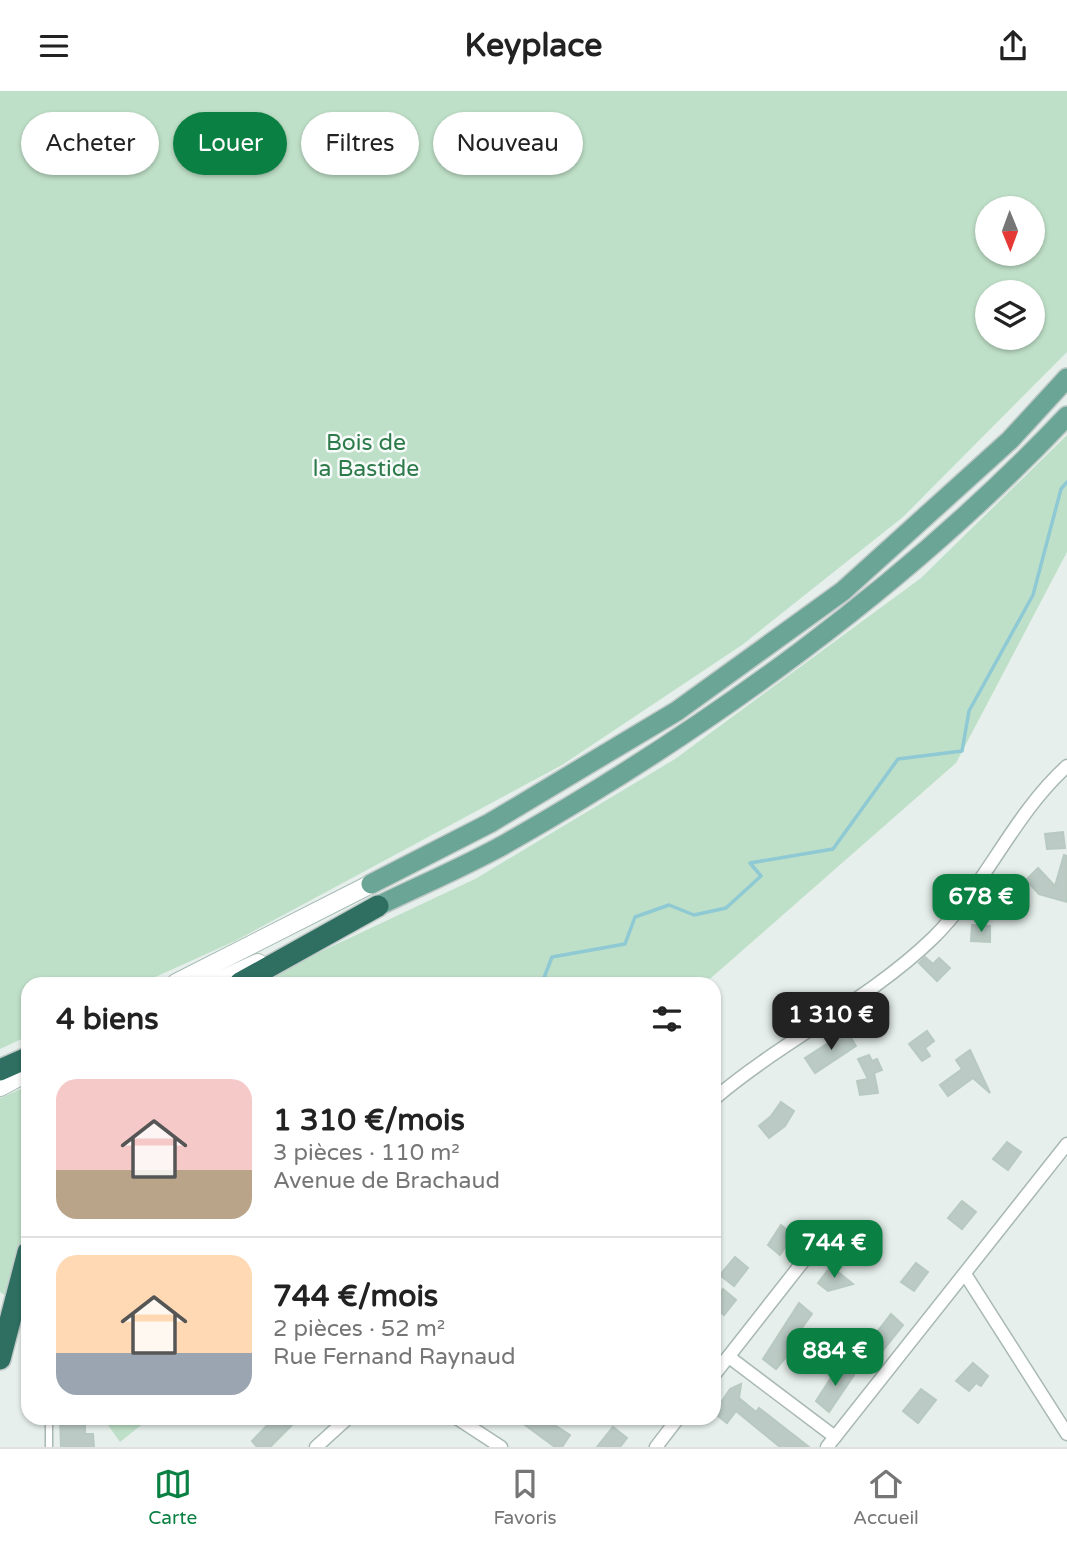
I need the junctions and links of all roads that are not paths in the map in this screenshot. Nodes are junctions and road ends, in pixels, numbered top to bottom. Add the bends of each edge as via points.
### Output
1 (1067, 378) edge
2 (1067, 415) edge
3 (1067, 766) edge
4 (371, 884) joint
5 (378, 906) junction
6 (188, 977) edge
7 (227, 977) edge
8 (251, 977) edge
9 (21, 1061) edge
10 (0, 1072) edge
11 (21, 1076) edge
12 (0, 1087) edge
13 (721, 1092) edge
14 (1067, 1144) edge
15 (811, 1250) dead end
16 (965, 1274) junction
17 (21, 1275) edge
18 (729, 1357) junction
19 (0, 1359) edge
20 (721, 1367) edge
21 (49, 1425) edge
22 (340, 1425) edge
23 (467, 1425) edge
24 (673, 1425) edge
25 (1067, 1434) edge
26 (832, 1442) edge
27 (49, 1447) edge
28 (316, 1447) edge
29 (501, 1447) edge
30 (656, 1447) edge

1 - 4 main road via 1010,440 843,591 677,711 490,823
2 - 5 main road via 1027,458 857,608 691,730 506,843
3 - 13 street via 1018,822 935,936 902,967
4 - 6 street
5 - 7 street
5 - 8 highway
9 - 10 highway
11 - 12 street
14 - 16 street
15 - 18 street
16 - 25 street
16 - 26 street
17 - 19 highway
18 - 20 street
18 - 26 street
21 - 27 lane
22 - 28 street
23 - 29 street
24 - 30 street

